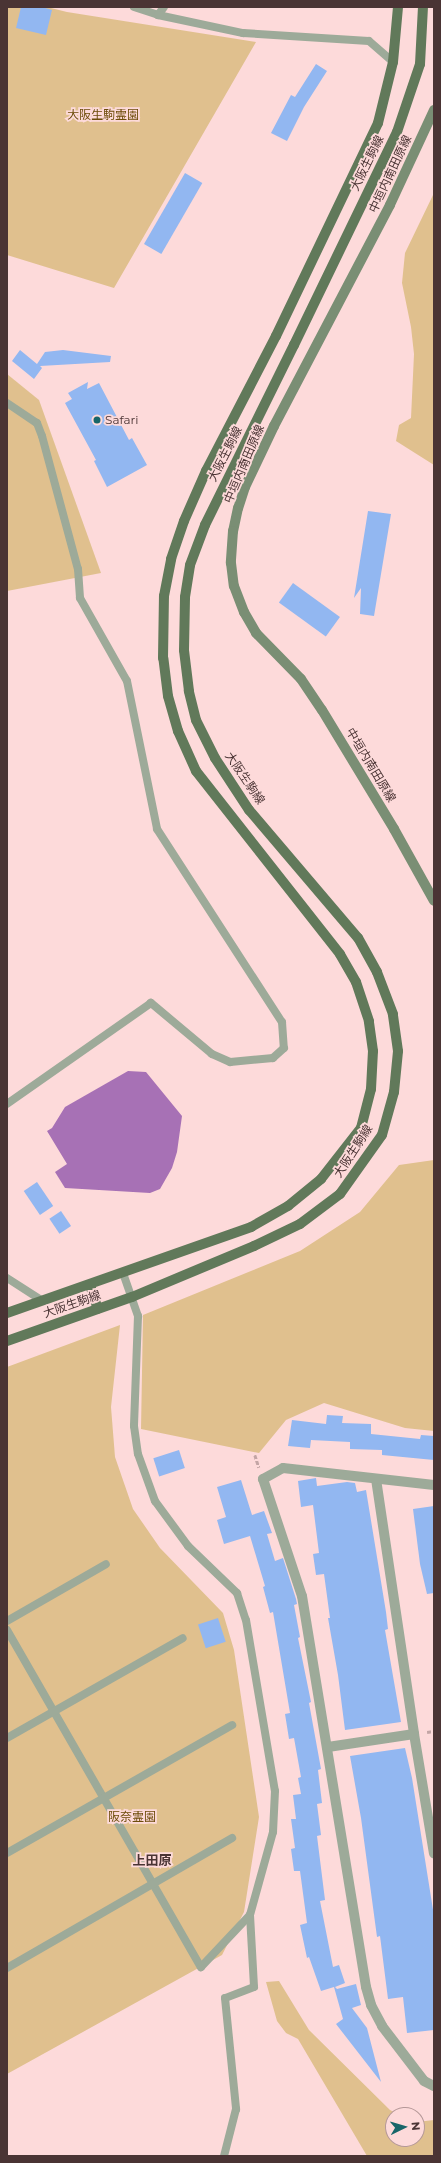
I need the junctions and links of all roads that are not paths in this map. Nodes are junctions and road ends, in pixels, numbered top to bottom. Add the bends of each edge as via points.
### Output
1 (134, 7) edge
2 (164, 7) edge
3 (398, 7) edge
4 (423, 7) edge
5 (158, 15) junction
6 (393, 62) junction
7 (434, 110) edge
8 (7, 403) edge
9 (434, 901) edge
10 (7, 1104) edge
11 (123, 1273) junction
12 (7, 1278) edge
13 (90, 1285) junction
14 (132, 1297) junction
15 (41, 1300) junction
16 (98, 1309) junction
17 (7, 1313) edge
18 (7, 1341) edge
19 (376, 1479) junction
20 (434, 1485) edge
21 (106, 1564) dead end
22 (7, 1621) edge
23 (7, 1630) edge
24 (183, 1638) dead end
25 (54, 1711) junction
26 (232, 1725) dead end
27 (414, 1734) junction
28 (7, 1738) edge
29 (328, 1747) junction
30 (104, 1798) junction
31 (232, 1838) dead end
32 (7, 1853) edge
33 (434, 1853) edge
34 (153, 1884) junction
35 (250, 1915) junction
36 (7, 1968) edge
37 (434, 2086) edge
38 (224, 2156) edge

1 - 5 lane
2 - 5 lane
3 - 6 main road, 大阪生駒線
4 - 14 main road, 大阪生駒線 via 420,64 397,132 204,525 190,565 185,598 184,650 189,692 196,720 215,758 250,810 358,938 377,972 393,1014 398,1051 394,1092 382,1135 340,1194 300,1224
5 - 6 lane via 243,33 369,41
6 - 11 main road, 大阪生駒線 via 378,123 276,336 206,470 184,521 171,558 164,596 163,658 168,696 178,731 196,772 340,954 356,982 369,1021 373,1052 371,1089 361,1128 321,1178 288,1206 251,1227
7 - 9 main road, 中垣内南田原線 via 390,205 245,487 233,531 231,563 234,586 256,633 301,679 322,710
8 - 10 lane via 37,423 42,436 78,569 80,598 127,681 157,829 282,1022 284,1048 273,1058 230,1062 212,1054 151,1003
11 - 13 main road, 大阪生駒線
11 - 14 lane
12 - 15 lane
13 - 15 main road, 大阪生駒線
13 - 16 main road
14 - 16 main road, 大阪生駒線
14 - 35 lane via 138,1316 134,1426 138,1454 155,1500 188,1546 237,1593 246,1620 275,1791 273,1832
15 - 17 main road, 大阪生駒線
16 - 18 main road, 大阪生駒線
19 - 20 street
19 - 27 street
19 - 29 street via 283,1468 263,1479 302,1596
21 - 22 lane
23 - 25 lane
24 - 25 lane
25 - 28 lane
25 - 30 lane
26 - 30 lane
27 - 29 street
27 - 33 street
29 - 37 street via 371,2005 382,2026 424,2080
30 - 32 lane
30 - 34 lane
31 - 34 lane
34 - 35 lane via 201,1966
34 - 36 lane
35 - 38 lane via 254,1987 225,1998 236,2109

